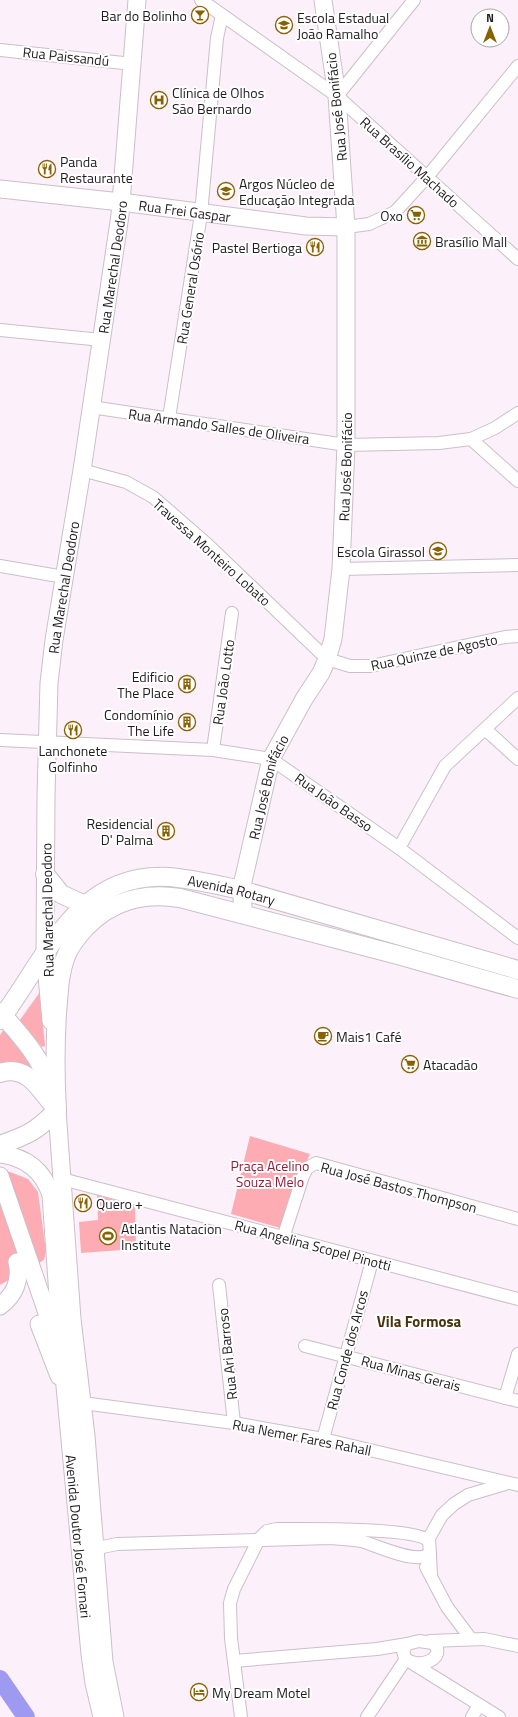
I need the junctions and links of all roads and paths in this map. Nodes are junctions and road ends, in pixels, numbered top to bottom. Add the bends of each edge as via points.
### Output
1 (137, 0) edge
2 (201, 0) edge
3 (323, 0) edge
4 (414, 0) edge
5 (222, 15) junction
6 (0, 50) edge
7 (133, 64) junction
8 (518, 66) edge
9 (337, 96) junction
10 (427, 177) junction
11 (0, 189) edge
12 (121, 202) junction
13 (201, 214) junction
14 (346, 228) junction
15 (518, 259) edge
16 (0, 330) edge
17 (102, 340) junction
18 (91, 407) junction
19 (518, 413) edge
20 (169, 418) junction
21 (471, 439) junction
22 (346, 445) junction
23 (82, 470) junction
24 (518, 481) edge
25 (0, 566) edge
26 (518, 566) edge
27 (341, 569) junction
28 (64, 577) junction
29 (232, 613) dead end
30 (518, 636) edge
31 (327, 659) junction
32 (518, 698) edge
33 (485, 729) junction
34 (0, 740) edge
35 (48, 742) junction
36 (213, 750) junction
37 (272, 759) junction
38 (518, 759) edge
39 (399, 848) junction
40 (45, 874) junction
41 (241, 890) junction
42 (85, 905) junction
43 (244, 914) junction
44 (518, 938) edge
45 (45, 953) junction
46 (518, 970) edge
47 (518, 990) edge
48 (1, 1016) edge
49 (54, 1060) junction
50 (0, 1073) edge
51 (57, 1110) junction
52 (0, 1145) edge
53 (0, 1154) edge
54 (0, 1176) edge
55 (62, 1178) junction
56 (0, 1213) edge
57 (518, 1219) edge
58 (284, 1238) junction
59 (20, 1260) junction
60 (372, 1261) junction
61 (219, 1285) dead end
62 (518, 1299) edge
63 (0, 1306) edge
64 (305, 1346) dead end
65 (62, 1354) junction
66 (518, 1354) edge
67 (346, 1356) junction
68 (505, 1398) junction
69 (518, 1401) edge
70 (75, 1402) junction
71 (234, 1424) junction
72 (323, 1439) junction
73 (463, 1472) junction
74 (515, 1484) edge
75 (460, 1499) junction
76 (259, 1539) junction
77 (274, 1539) junction
78 (88, 1550) junction
79 (426, 1550) junction
80 (243, 1571) junction
81 (465, 1639) junction
82 (430, 1641) junction
83 (407, 1644) junction
84 (518, 1646) edge
85 (377, 1649) junction
86 (436, 1655) junction
87 (407, 1660) junction
88 (234, 1661) junction
89 (441, 1681) junction
90 (479, 1705) junction
91 (102, 1717) edge
92 (115, 1717) edge
93 (241, 1717) edge
94 (367, 1717) edge
95 (472, 1717) edge
96 (500, 1717) edge

1 - 7 street, Rua Marechal Deodoro
2 - 5 street, Rua Brasílio Machado
3 - 9 street, Rua José Bonifácio
4 - 9 street
5 - 9 street, Rua Brasílio Machado
5 - 13 street, Rua General Osório via 217,38
6 - 7 street, Rua Paissandú
7 - 12 street, Rua Marechal Deodoro
8 - 10 street
9 - 10 street, Rua Brasílio Machado
9 - 14 street, Rua José Bonifácio
10 - 14 street via 395,212 369,224
10 - 15 street, Rua Brasílio Machado
11 - 12 street, Rua Frei Gaspar
12 - 13 street, Rua Frei Gaspar
12 - 17 street, Rua Marechal Deodoro
13 - 14 street, Rua Frei Gaspar
13 - 20 street, Rua General Osório
14 - 22 street, Rua José Bonifácio
16 - 17 street
17 - 18 street, Rua Marechal Deodoro
18 - 20 street, Rua Armando Salles de Oliveira
18 - 23 street, Rua Marechal Deodoro
19 - 21 street, Rua Armando Salles de Oliveira
20 - 22 street, Rua Armando Salles de Oliveira
21 - 22 street, Rua Armando Salles de Oliveira via 439,443
21 - 24 street
22 - 27 street, Rua José Bonifácio
23 - 28 street, Rua Marechal Deodoro
23 - 31 street, Travessa Monteiro Lobato via 126,482 153,497 207,544
25 - 28 street
26 - 27 street
27 - 31 street, Rua José Bonifácio via 333,639
28 - 35 street, Rua Marechal Deodoro via 49,683
29 - 36 street, Rua João Lotto
30 - 31 street, Rua Quinze de Agosto via 371,666 350,666
31 - 37 street, Rua José Bonifácio
32 - 33 street
33 - 38 street
33 - 39 street via 445,766
34 - 35 street, Rua João Basso
35 - 36 street, Rua João Basso
35 - 40 street, Rua Marechal Deodoro
36 - 37 street, Rua João Basso
37 - 39 street, Rua João Basso
37 - 41 street, Rua José Bonifácio
39 - 44 street, Rua João Basso
40 - 42 main road via 61,894
40 - 45 street, Rua Marechal Deodoro
41 - 42 main road, Avenida Rotary via 168,877 142,878 106,890
41 - 43 street, Rua José Bonifácio
41 - 46 main road, Avenida Rotary
42 - 45 main road, Avenida Rotary via 73,916
43 - 47 main road, Avenida Rotary via 398,954
43 - 49 main road, Avenida Rotary via 163,896 131,900 111,907 96,918 76,939 62,969
45 - 48 main road, Avenida Rotary
45 - 49 street, Rua Marechal Deodoro
48 - 51 main road via 26,1041 38,1058 45,1071
49 - 51 main road, Rua Marechal Deodoro
50 - 51 main road via 24,1073
51 - 52 main road via 40,1128
51 - 55 street, Rua Marechal Deodoro
53 - 65 street, Avenida Doutor José Fornari via 31,1164 48,1186 52,1206
54 - 59 street
55 - 58 street, Rua Angelina Scopel Pinotti
55 - 70 street, Avenida Doutor José Fornari
56 - 59 street
57 - 58 street, Rua José Bastos Thompson via 316,1163 307,1168 302,1176
58 - 60 street, Rua Angelina Scopel Pinotti
59 - 63 street via 16,1285
59 - 65 street
59 - 70 street
60 - 62 street, Rua Angelina Scopel Pinotti
60 - 67 street, Rua Conde dos Arcos
61 - 71 street, Rua Ari Barroso
64 - 67 street, Rua Minas Gerais
65 - 70 street, Avenida Doutor José Fornari
66 - 68 street
67 - 68 street, Rua Minas Gerais
67 - 72 street, Rua Conde dos Arcos
68 - 69 street, Rua Minas Gerais
70 - 71 street, Rua Nemer Fares Rahall
70 - 78 street, Avenida Doutor José Fornari
71 - 72 street, Rua Nemer Fares Rahall
72 - 73 street, Rua Nemer Fares Rahall
73 - 74 street, Rua Nemer Fares Rahall
73 - 75 street via 467,1482
74 - 75 street via 480,1490
75 - 79 street via 442,1515 432,1532
76 - 77 street
76 - 78 street via 116,1544
76 - 79 street via 265,1532 272,1530 311,1529 407,1534 422,1536
76 - 80 street
77 - 79 street via 329,1538
77 - 80 street
78 - 91 street, Avenida Doutor José Fornari via 90,1654
78 - 92 street, Avenida Doutor José Fornari via 104,1662
79 - 81 street via 431,1574
80 - 88 street via 230,1603
81 - 82 street
81 - 84 street via 491,1640
81 - 86 street
82 - 83 street
82 - 86 street via 435,1645
83 - 85 street
83 - 87 street via 403,1651
85 - 87 street
85 - 88 street
86 - 87 street via 426,1663
86 - 89 street via 435,1667
87 - 89 street
87 - 94 street
88 - 93 street
89 - 90 street
90 - 95 street
90 - 96 street

